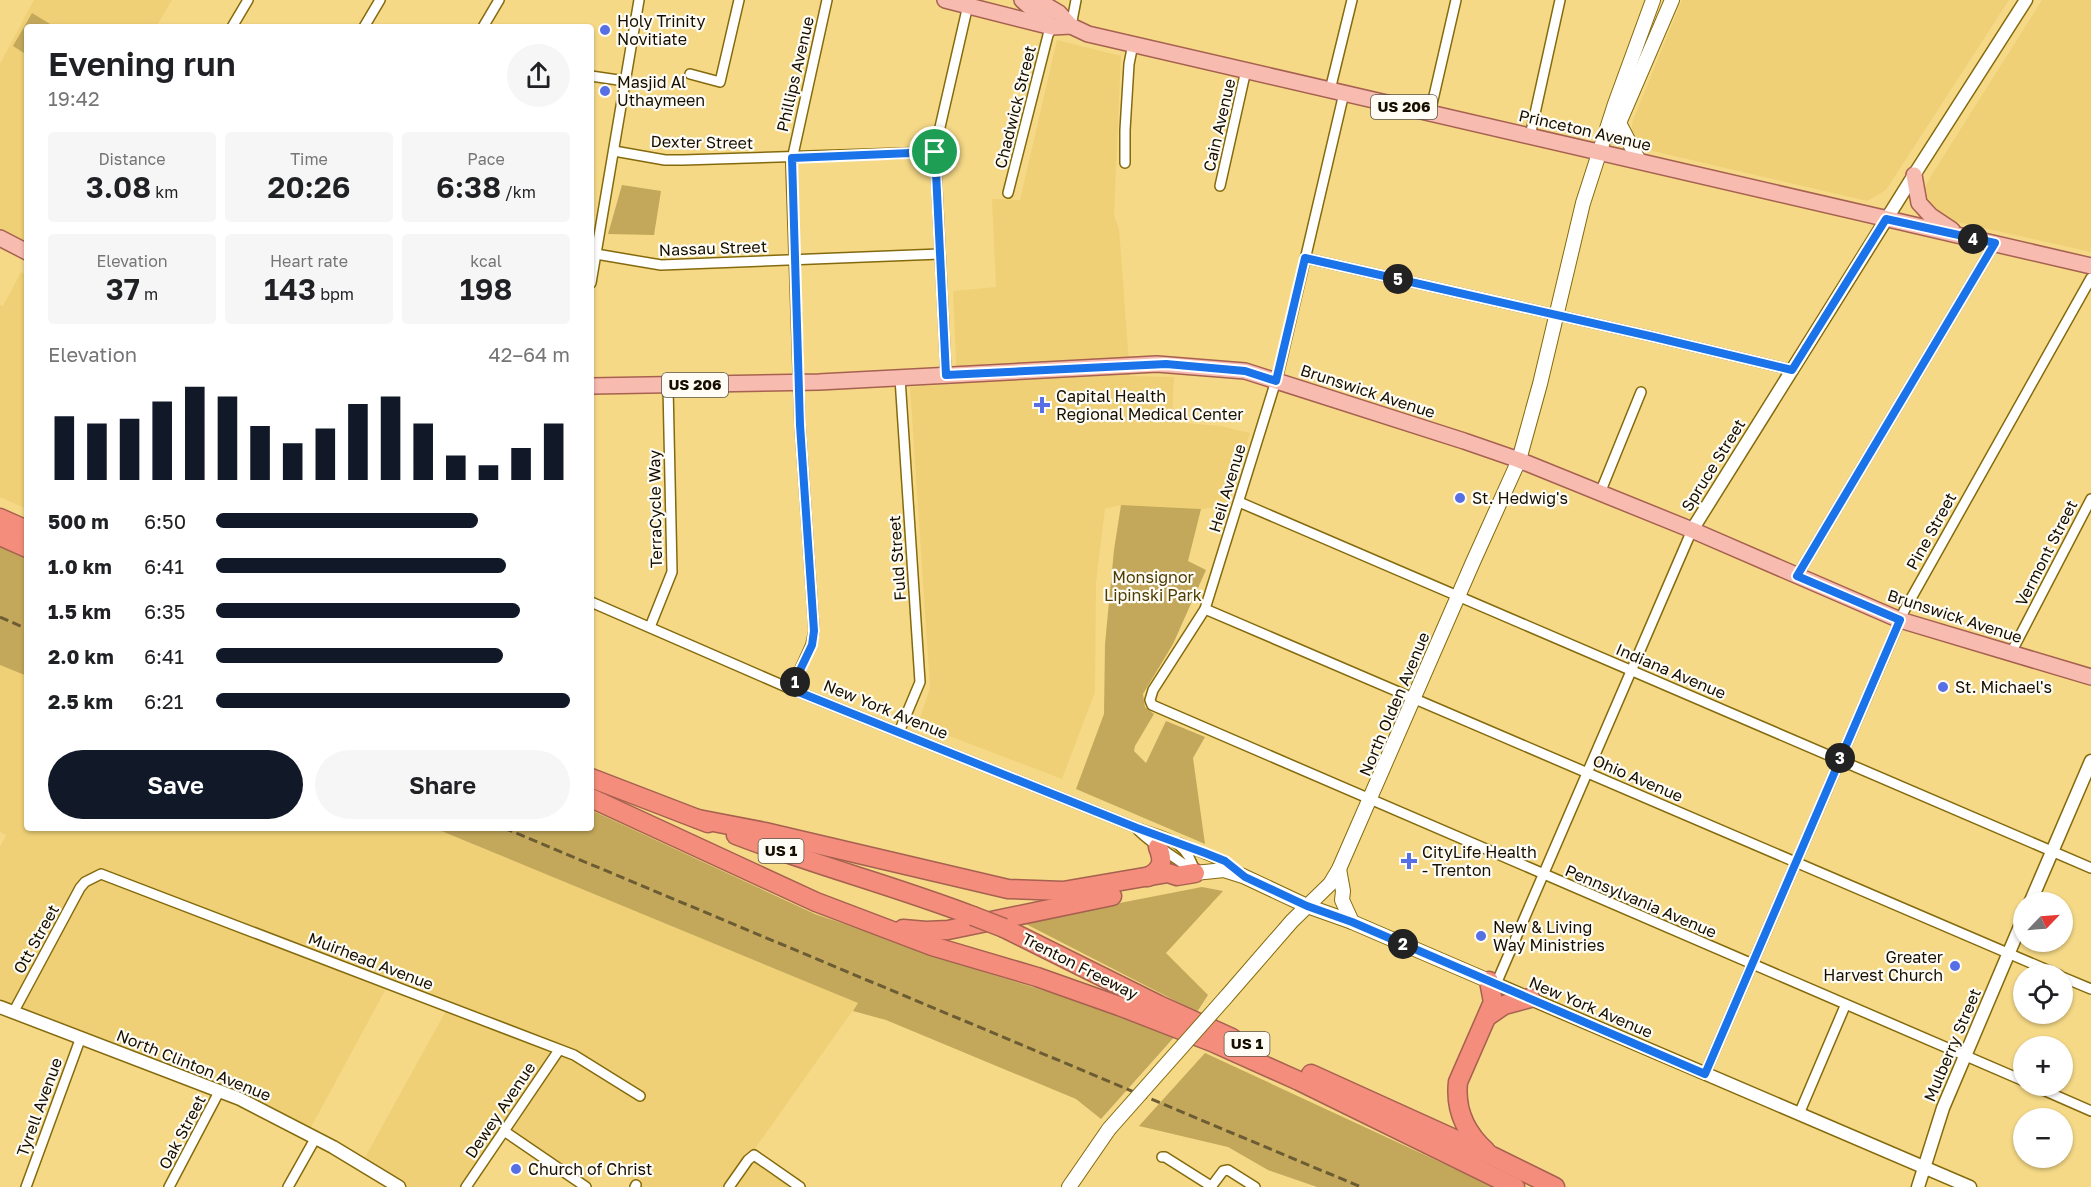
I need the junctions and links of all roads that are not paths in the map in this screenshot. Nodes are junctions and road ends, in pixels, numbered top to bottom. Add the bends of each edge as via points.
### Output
1 (248, 0) edge
2 (380, 0) edge
3 (499, 0) edge
4 (639, 0) edge
5 (739, 0) edge
6 (827, 0) edge
7 (945, 0) edge
8 (1022, 0) edge
9 (1037, 0) edge
10 (1077, 0) edge
11 (1352, 0) edge
12 (1456, 0) edge
13 (1560, 0) edge
14 (1653, 0) edge
15 (1672, 0) edge
16 (2026, 0) edge
17 (975, 4) edge
18 (234, 24) edge
19 (366, 24) edge
20 (485, 24) edge
21 (1071, 26) junction
22 (1052, 27) junction
23 (1133, 44) junction
24 (1246, 70) junction
25 (690, 74) dead end
26 (594, 76) edge
27 (625, 81) junction
28 (1337, 92) junction
29 (1430, 113) junction
30 (1619, 123) junction
31 (1530, 136) junction
32 (614, 151) junction
33 (1601, 153) junction
34 (935, 154) junction
35 (792, 158) junction
36 (1639, 161) junction
37 (1125, 164) dead end
38 (1914, 175) junction
39 (1220, 186) dead end
40 (1008, 193) dead end
41 (1886, 219) junction
42 (1960, 236) junction
43 (0, 238) edge
44 (1995, 243) junction
45 (24, 250) edge
46 (596, 254) junction
47 (940, 254) junction
48 (1305, 258) junction
49 (796, 260) junction
50 (594, 266) edge
51 (2091, 266) edge
52 (2091, 278) edge
53 (1557, 315) junction
54 (1792, 370) junction
55 (946, 375) junction
56 (900, 378) junction
57 (1276, 381) junction
58 (799, 382) junction
59 (594, 386) edge
60 (668, 386) junction
61 (1641, 392) dead end
62 (1519, 460) junction
63 (1600, 493) junction
64 (2091, 500) edge
65 (1239, 502) junction
66 (0, 518) edge
67 (24, 529) edge
68 (1692, 530) junction
69 (0, 536) edge
70 (24, 547) edge
71 (1797, 576) junction
72 (1458, 597) junction
73 (594, 604) edge
74 (1205, 609) junction
75 (1900, 620) junction
76 (650, 627) junction
77 (2011, 653) junction
78 (1631, 670) junction
79 (2091, 677) edge
80 (791, 689) junction
81 (1414, 698) junction
82 (1150, 703) joint
83 (899, 732) junction
84 (1840, 760) junction
85 (2091, 760) edge
86 (1587, 773) junction
87 (594, 779) edge
88 (594, 799) edge
89 (1370, 801) junction
90 (698, 819) junction
91 (1137, 828) junction
92 (1179, 843) junction
93 (1158, 847) junction
94 (2052, 851) junction
95 (1796, 863) junction
96 (2091, 868) edge
97 (1339, 869) junction
98 (1186, 874) junction
99 (1543, 874) junction
100 (1243, 876) junction
101 (1147, 877) junction
102 (85, 882) joint
103 (2035, 892) edge
104 (1307, 906) junction
105 (1352, 922) junction
106 (879, 926) junction
107 (2013, 942) edge
108 (2008, 954) junction
109 (2032, 964) edge
110 (1752, 965) junction
111 (2073, 981) edge
112 (1493, 982) junction
113 (2091, 989) edge
114 (1530, 998) junction
115 (1845, 1005) junction
116 (0, 1007) edge
117 (14, 1011) junction
118 (1488, 1016) junction
119 (81, 1037) junction
120 (559, 1050) junction
121 (1965, 1056) junction
122 (1705, 1074) junction
123 (2013, 1076) edge
124 (220, 1090) junction
125 (640, 1096) dead end
126 (2057, 1096) edge
127 (2091, 1111) edge
128 (1799, 1114) junction
129 (504, 1131) junction
130 (315, 1139) junction
131 (1492, 1156) junction
132 (1162, 1157) dead end
133 (1924, 1167) junction
134 (1211, 1186) edge
135 (26, 1187) edge
136 (169, 1187) edge
137 (288, 1187) edge
138 (399, 1187) edge
139 (466, 1187) edge
140 (586, 1187) edge
141 (729, 1187) edge
142 (800, 1187) edge
143 (1068, 1187) edge
144 (1255, 1187) edge
145 (1515, 1187) edge
146 (1555, 1187) edge
147 (1918, 1187) edge
148 (1970, 1187) edge

1 - 18 street
2 - 19 street
3 - 20 street
4 - 27 street
5 - 25 street via 720,82
6 - 35 street, Phillips Avenue
7 - 17 main road, US 206
8 - 22 main road
9 - 21 main road via 1059,13
10 - 21 street
11 - 28 street, Heil Avenue
12 - 29 street
13 - 31 street
14 - 33 main road
15 - 30 main road
16 - 38 street, Spruce Street
17 - 22 main road, US 206
17 - 34 street
21 - 22 main road, US 206
21 - 23 main road, Princeton Avenue / US 206
22 - 40 street, Chadwick Street
23 - 24 main road, Princeton Avenue / US 206
23 - 37 street
24 - 28 main road, Princeton Avenue / US 206
24 - 39 street, Cain Avenue
26 - 27 street
27 - 32 street
28 - 29 main road, Princeton Avenue / US 206
28 - 48 street, Heil Avenue
29 - 31 main road, Princeton Avenue / US 206
30 - 33 main road
30 - 36 main road
31 - 33 main road, Princeton Avenue / US 206
32 - 35 street, Dexter Street via 664,160
32 - 46 street
33 - 36 main road, Princeton Avenue / US 206
33 - 53 main road, North Olden Avenue via 1583,203
34 - 35 street, Dexter Street
34 - 47 street
35 - 49 street, Phillips Avenue
36 - 41 main road, Princeton Avenue / US 206
38 - 41 street, Spruce Street
38 - 42 main road via 1919,203
41 - 42 main road, Princeton Avenue / US 206
41 - 54 street, Spruce Street
42 - 44 main road, Princeton Avenue / US 206
43 - 45 main road
44 - 51 main road, Princeton Avenue / US 206
44 - 71 street
46 - 49 street, Nassau Street via 661,265
46 - 50 street
47 - 49 street, Nassau Street
47 - 55 street
48 - 53 street
48 - 57 street, Heil Avenue
49 - 58 street, Phillips Avenue
52 - 75 street, Pine Street
53 - 54 street
53 - 62 main road, North Olden Avenue
54 - 68 street, Spruce Street
55 - 56 main road, Brunswick Avenue / US 206
55 - 57 main road, Brunswick Avenue / US 206 via 1166,364 1245,371
56 - 58 main road, Brunswick Avenue / US 206
56 - 83 street, Fuld Street via 920,682
57 - 62 main road, Brunswick Avenue / US 206
57 - 65 street, Heil Avenue
58 - 60 main road, Brunswick Avenue / US 206
58 - 80 street, Phillips Avenue via 814,631 812,645
59 - 60 main road, Brunswick Avenue / US 206
60 - 76 street, TerraCycle Way via 672,572
61 - 63 street
62 - 63 main road, Brunswick Avenue / US 206
62 - 72 main road, North Olden Avenue
63 - 68 main road, Brunswick Avenue / US 206
64 - 77 street, Vermont Street
65 - 72 street, Indiana Avenue
65 - 74 street, Heil Avenue
66 - 67 highway
68 - 71 main road, Brunswick Avenue / US 206
68 - 78 street, Spruce Street
69 - 70 highway
71 - 75 main road, Brunswick Avenue / US 206
72 - 78 street, Indiana Avenue
72 - 81 main road, North Olden Avenue
73 - 76 street, New York Avenue
74 - 81 street, Ohio Avenue
74 - 82 street, Heil Avenue via 1154,690
75 - 77 main road, Brunswick Avenue / US 206
75 - 84 street, Pine Street
76 - 80 street, New York Avenue
77 - 79 main road, Brunswick Avenue / US 206
78 - 84 street, Indiana Avenue
78 - 86 street, Spruce Street
80 - 83 street, New York Avenue
81 - 86 street, Ohio Avenue
81 - 89 main road, North Olden Avenue
82 - 89 street, Pennsylvania Avenue
83 - 91 street, New York Avenue
84 - 94 street, Indiana Avenue
84 - 95 street, Pine Street
85 - 94 street
86 - 95 street, Ohio Avenue
86 - 99 street, Spruce Street
87 - 90 highway, Trenton Freeway / US 1
88 - 106 highway, Trenton Freeway / US 1 via 816,902
89 - 97 main road, North Olden Avenue
89 - 99 street, Pennsylvania Avenue
90 - 101 highway via 1008,889 1061,891
90 - 131 highway, Trenton Freeway / US 1, bridge via 1004,928 1159,1005
91 - 92 street, New York Avenue
91 - 93 street, New York Avenue
92 - 98 street via 1188,854
92 - 100 street, New York Avenue via 1225,861
93 - 98 street, New York Avenue via 1176,858
93 - 101 highway via 1161,867
94 - 96 street, Indiana Avenue
94 - 103 street
95 - 108 street, Ohio Avenue
95 - 110 street, Pine Street
97 - 104 main road, North Olden Avenue via 1330,884
97 - 105 main road via 1342,900
98 - 100 main road, New York Avenue via 1224,870
98 - 101 highway
98 - 106 highway via 1164,886 948,930
99 - 110 street, Pennsylvania Avenue
99 - 112 street, Spruce Street
100 - 104 main road, New York Avenue
102 - 117 street, Ott Street
102 - 120 street, Muirhead Avenue via 98,874 108,875
104 - 105 main road, New York Avenue
104 - 143 main road, North Olden Avenue, bridge via 1109,1129
105 - 112 main road, New York Avenue
106 - 145 highway, Trenton Freeway / US 1 via 1037,977 1212,1042
107 - 108 street, Mulberry Street
108 - 109 street, Ohio Avenue
108 - 121 street, Mulberry Street
110 - 115 street, Pennsylvania Avenue
110 - 122 street, Pine Street
111 - 113 street, Ohio Avenue
112 - 114 street, New York Avenue
112 - 118 highway
114 - 118 highway via 1504,1005
114 - 122 street, New York Avenue
115 - 121 street, Pennsylvania Avenue
115 - 128 street
116 - 117 street, North Clinton Avenue
117 - 119 street, North Clinton Avenue
118 - 131 highway via 1458,1082 1457,1095 1463,1122
119 - 124 street, North Clinton Avenue
119 - 135 street, Tyrell Avenue
120 - 125 street, Muirhead Avenue via 574,1055
120 - 129 street, Dewey Avenue
121 - 123 street, Pennsylvania Avenue
121 - 133 street, Mulberry Street
122 - 128 street, New York Avenue
124 - 130 street, North Clinton Avenue
124 - 136 street, Oak Street
126 - 127 street
128 - 133 street, New York Avenue
129 - 139 street, Dewey Avenue
129 - 140 street
130 - 137 street
130 - 138 street, North Clinton Avenue
131 - 146 highway, Trenton Freeway / US 1
132 - 134 street
133 - 147 street, Mulberry Street
133 - 148 street, New York Avenue
134 - 144 street via 1223,1171 1232,1171
141 - 142 street via 754,1155

